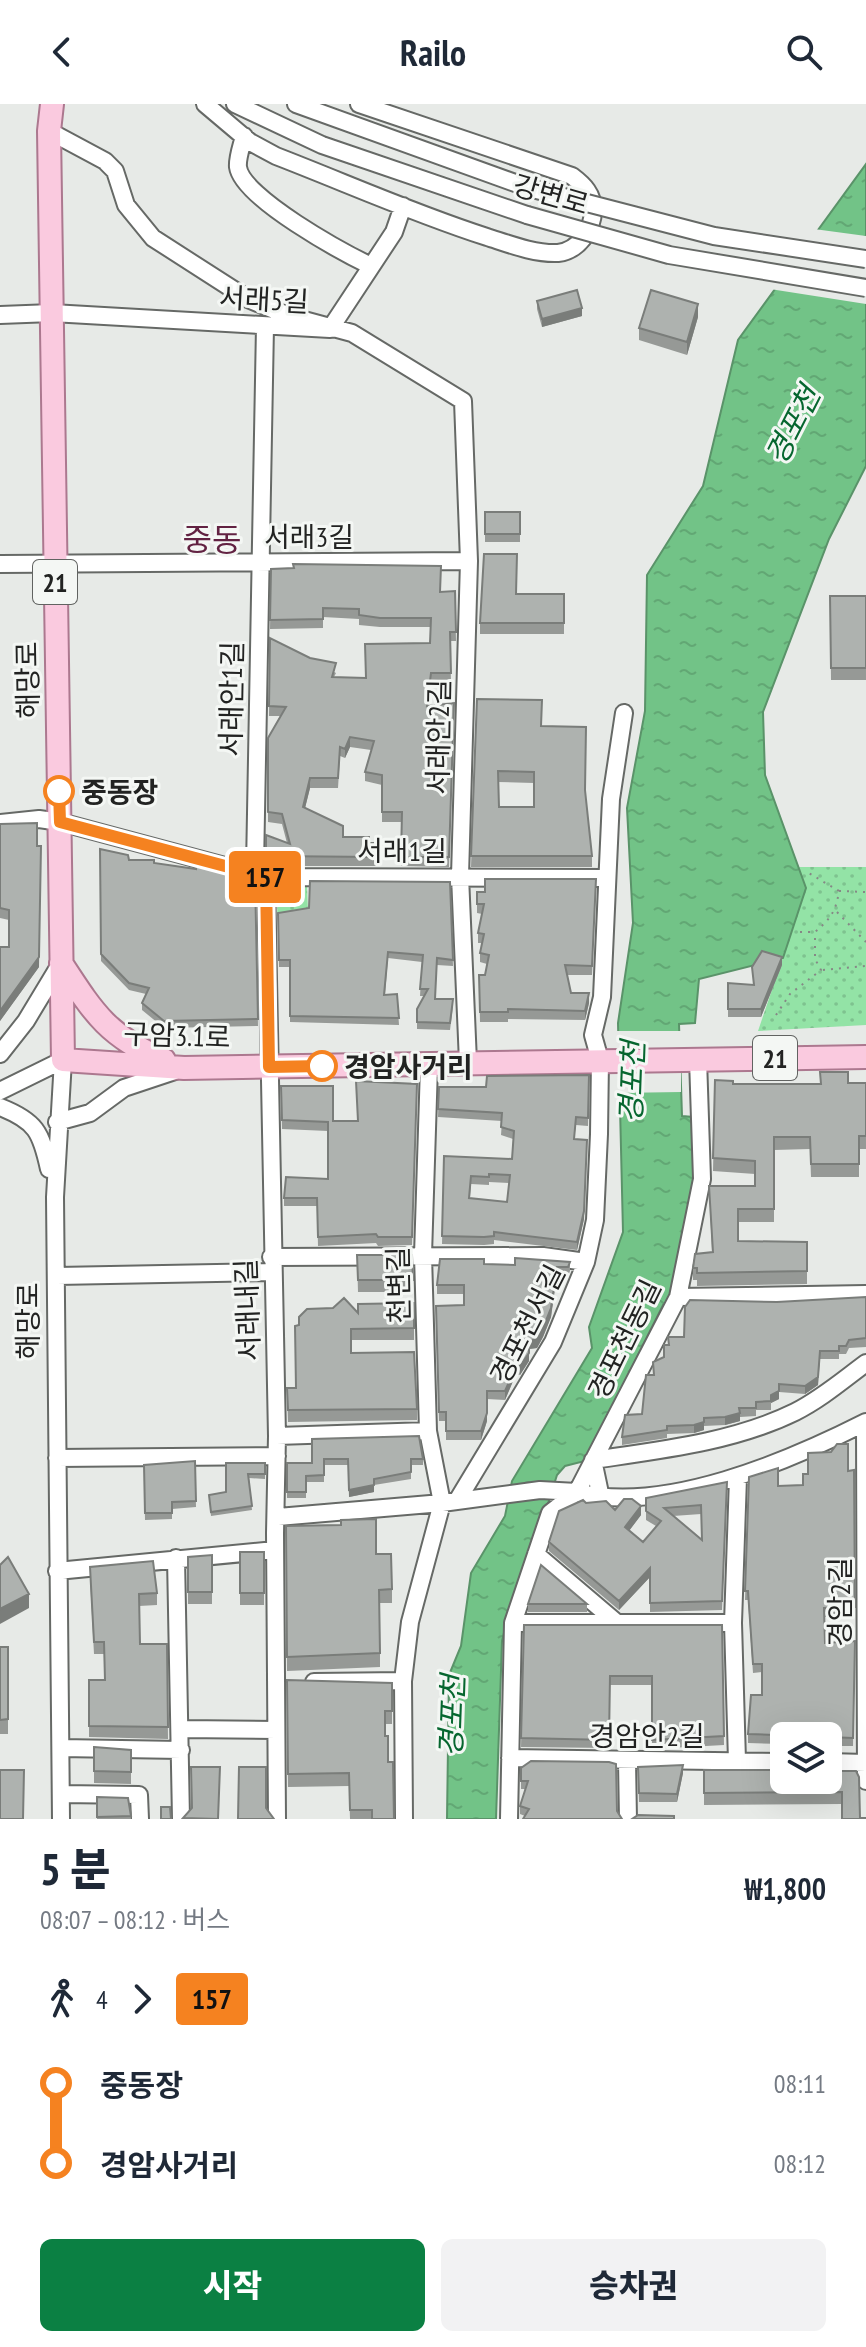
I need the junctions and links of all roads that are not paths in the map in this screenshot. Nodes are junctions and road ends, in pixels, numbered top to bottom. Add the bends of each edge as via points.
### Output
1 (52, 104) edge
2 (205, 104) edge
3 (235, 104) edge
4 (296, 104) edge
5 (359, 104) edge
6 (49, 131) junction
7 (244, 136) junction
8 (403, 206) junction
9 (866, 259) edge
10 (371, 266) junction
11 (866, 288) edge
12 (52, 313) junction
13 (0, 315) edge
14 (265, 326) junction
15 (330, 329) junction
16 (469, 561) junction
17 (54, 563) junction
18 (258, 563) junction
19 (0, 564) edge
20 (624, 713) dead end
21 (60, 822) junction
22 (0, 823) edge
23 (460, 876) junction
24 (266, 877) junction
25 (607, 878) junction
26 (61, 963) junction
27 (0, 1054) edge
28 (866, 1057) edge
29 (691, 1059) junction
30 (63, 1060) junction
31 (604, 1060) junction
32 (468, 1062) junction
33 (429, 1066) junction
34 (269, 1067) junction
35 (184, 1068) junction
36 (0, 1091) edge
37 (0, 1107) edge
38 (57, 1122) junction
39 (55, 1197) junction
40 (423, 1255) junction
41 (586, 1262) junction
42 (272, 1265) junction
43 (57, 1276) junction
44 (866, 1294) edge
45 (678, 1297) junction
46 (866, 1363) edge
47 (865, 1422) edge
48 (428, 1431) junction
49 (277, 1436) junction
50 (277, 1456) junction
51 (57, 1458) junction
52 (593, 1460) junction
53 (738, 1478) junction
54 (577, 1492) junction
55 (601, 1498) junction
56 (449, 1502) junction
57 (278, 1517) junction
58 (275, 1550) junction
59 (536, 1554) junction
60 (176, 1558) junction
61 (57, 1571) junction
62 (616, 1622) junction
63 (513, 1623) junction
64 (733, 1623) junction
65 (865, 1632) edge
66 (403, 1681) junction
67 (277, 1682) junction
68 (182, 1729) junction
69 (276, 1730) junction
70 (61, 1748) junction
71 (181, 1750) junction
72 (510, 1758) junction
73 (737, 1761) junction
74 (627, 1762) junction
75 (770, 1762) edge
76 (842, 1762) edge
77 (866, 1763) edge
78 (866, 1781) edge
79 (61, 1794) junction
80 (61, 1819) edge
81 (140, 1819) edge
82 (181, 1819) edge
83 (277, 1819) edge
84 (404, 1819) edge
85 (509, 1819) edge
86 (628, 1819) edge

1 - 6 main road, 해망로 / 21
2 - 7 street
3 - 11 street, 강변로, bridge via 322,145 527,215 669,255
4 - 9 street, 강변로, bridge via 529,188 714,236
5 - 8 street via 572,176 593,201 593,216 574,248 541,252
6 - 12 main road, 해망로 / 21
6 - 15 street via 115,171 126,205 153,238 248,299
7 - 8 street via 276,156
7 - 10 street via 237,166 242,177 291,221
8 - 10 street, 서래5길 via 394,232
10 - 15 street, 서래5길
12 - 13 street, 서래5길
12 - 14 street, 서래5길
12 - 17 main road, 해망로 / 21
14 - 15 street, 서래5길
14 - 18 street, 서래안1길
15 - 16 street, 서래안2길 via 352,333 459,396 466,413
16 - 18 street, 서래3길
16 - 23 street, 서래안2길
17 - 18 street, 서래3길
17 - 19 street, 서래3길
17 - 21 main road, 해망로 / 21
18 - 24 street, 서래안1길 via 255,867
20 - 25 street via 611,799
21 - 22 street
21 - 24 street, 서래1길
21 - 26 main road, 해망로 / 21
23 - 24 street, 서래1길
23 - 25 street, 서래1길
23 - 32 street, 서래안2길
24 - 34 street, 서래안1길
25 - 31 street via 602,997 593,1035
26 - 27 street
26 - 30 main road, 해망로 / 21
26 - 35 main road via 99,1020 139,1049
28 - 29 main road, 21
29 - 31 main road, 21
29 - 45 street, 경포천동길 via 702,1179
30 - 35 main road, 구암3.1로 / 21
30 - 36 street, 구암3.1로
30 - 38 street, 해망로
31 - 32 main road, 구암3.1로 / 21
31 - 41 street, 경포천서길 via 595,1220
32 - 33 main road, 구암3.1로 / 21
33 - 34 main road, 구암3.1로 / 21
33 - 40 street, 천변길
34 - 35 main road, 구암3.1로 / 21
34 - 42 street, 서래내길
35 - 38 street via 124,1088 90,1113
37 - 39 street via 26,1117 43,1140
38 - 39 street, 해망로
39 - 43 street, 해망로
40 - 41 street via 543,1256
40 - 42 street
40 - 48 street, 천변길
41 - 56 street, 경포천서길 via 553,1342
42 - 43 street
42 - 49 street, 서래내길
43 - 51 street, 해망로
44 - 45 street
45 - 52 street, 경포천동길
46 - 52 street via 828,1393 764,1424 670,1448
47 - 53 street
47 - 65 street, 경암2길
48 - 49 street
48 - 56 street, 천변길
49 - 50 street, 서래내길
50 - 51 street
50 - 57 street, 서래내길
51 - 61 street, 해망로
52 - 54 street, 경포천동길
52 - 55 street
53 - 55 street
53 - 64 street
54 - 55 street
54 - 56 street via 540,1490
54 - 59 street, 경포천동길 via 550,1513
56 - 57 street
56 - 66 street via 410,1622
57 - 58 street, 서래내길
58 - 60 street
58 - 67 street, 서래내길
59 - 62 street
59 - 63 street, 경포천동길
60 - 61 street
60 - 68 street
61 - 70 street, 해망로
62 - 63 street
62 - 64 street
63 - 72 street, 경포천동길
64 - 73 street
65 - 77 street, 경암2길
66 - 67 street
66 - 84 street
67 - 69 street, 서래내길
68 - 69 street
68 - 71 street
69 - 83 street, 서래내길
70 - 71 street
70 - 79 street, 해망로
71 - 82 street
72 - 74 street, 경암안2길
72 - 85 street, 경포천동길
73 - 74 street, 경암안2길
73 - 75 street, 경암안2길
74 - 86 street
76 - 77 street
77 - 78 street, 경암2길
79 - 80 street, 해망로
79 - 81 street via 139,1795

